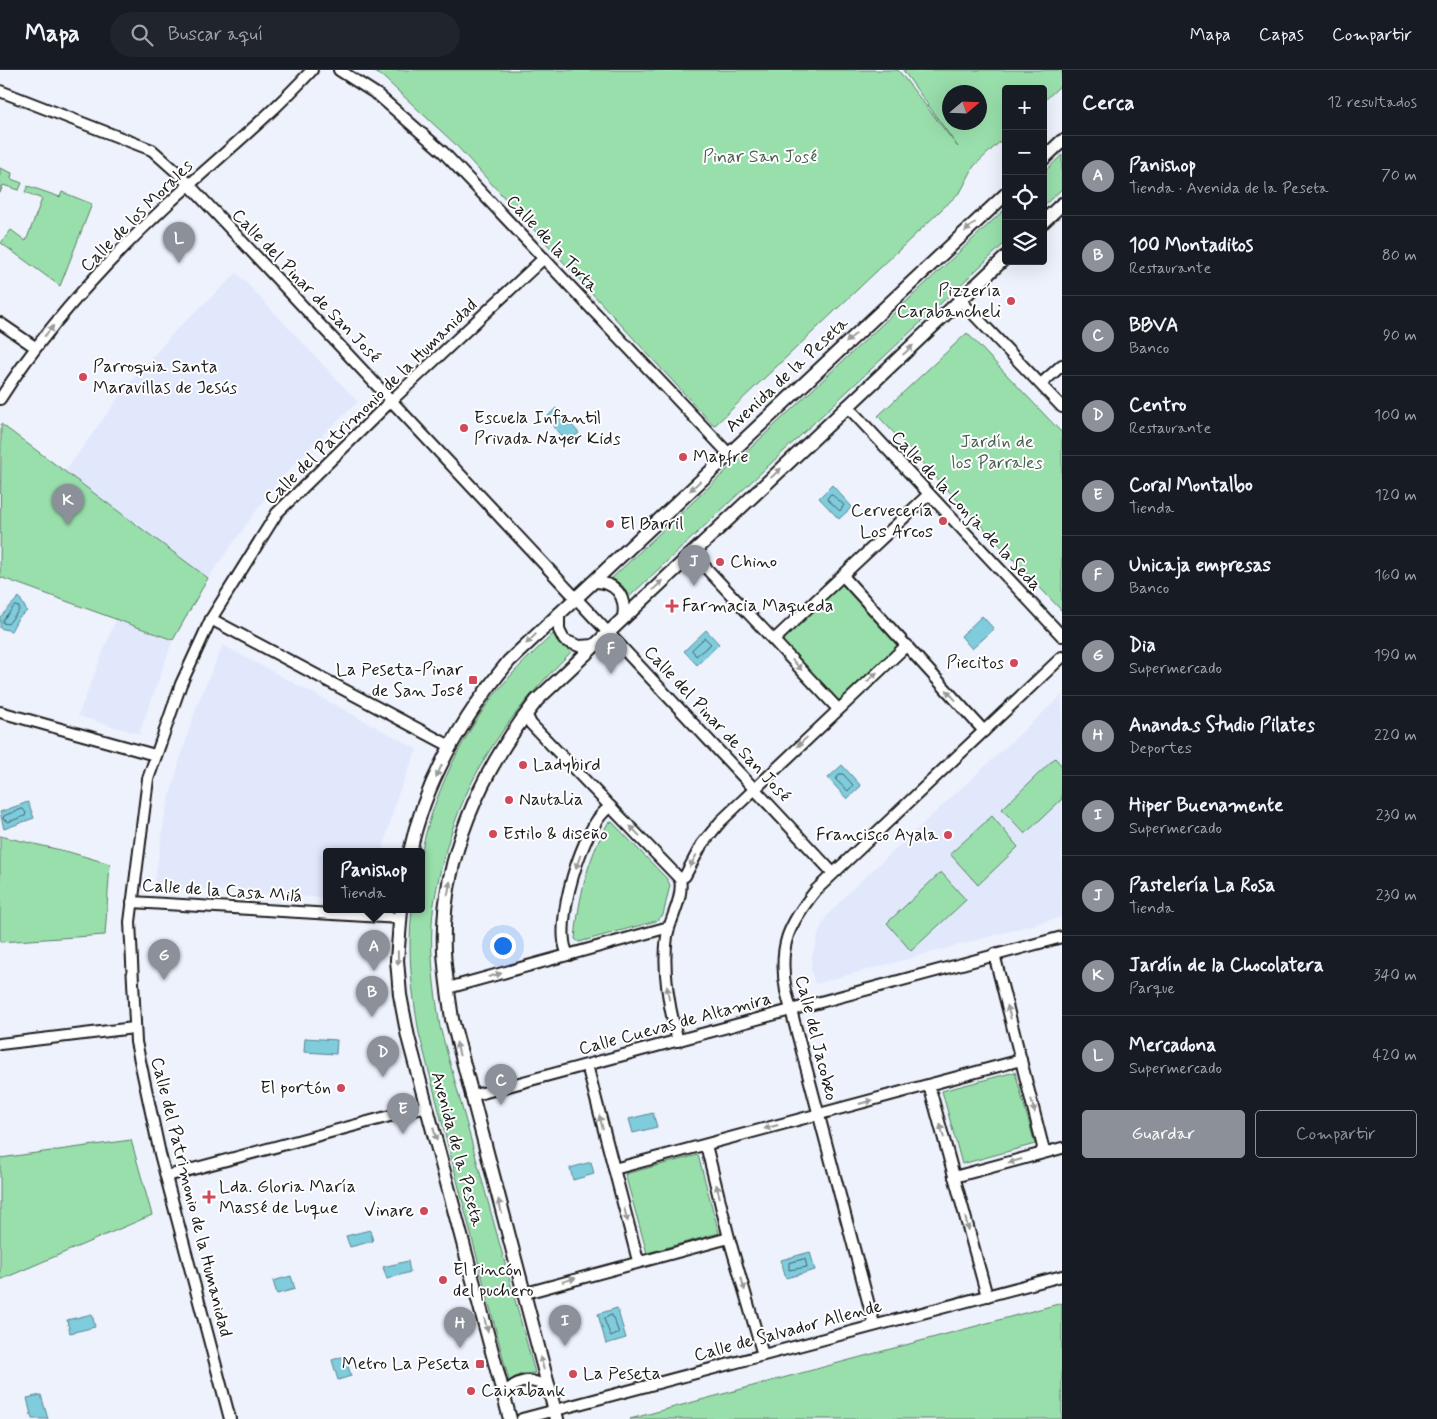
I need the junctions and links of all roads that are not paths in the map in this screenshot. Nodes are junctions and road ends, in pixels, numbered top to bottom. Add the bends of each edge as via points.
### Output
1 (312, 70) edge
2 (339, 70) edge
3 (0, 91) edge
4 (1062, 141) edge
5 (1047, 154) edge
6 (190, 185) junction
7 (1002, 198) edge
8 (1062, 204) edge
9 (1045, 220) edge
10 (544, 258) junction
11 (1002, 261) edge
12 (960, 300) junction
13 (0, 322) edge
14 (35, 347) junction
15 (1062, 365) edge
16 (1041, 384) junction
17 (0, 399) edge
18 (392, 400) junction
19 (847, 406) junction
20 (1062, 407) edge
21 (728, 454) junction
22 (928, 495) junction
23 (692, 553) junction
24 (843, 576) junction
25 (592, 582) junction
26 (576, 598) junction
27 (559, 613) junction
28 (623, 618) junction
29 (211, 619) junction
30 (609, 632) junction
31 (1062, 636) edge
32 (774, 640) junction
33 (594, 645) junction
34 (907, 645) junction
35 (1062, 657) edge
36 (838, 709) junction
37 (0, 712) edge
38 (526, 714) junction
39 (984, 731) junction
40 (450, 746) junction
41 (155, 754) junction
42 (754, 788) junction
43 (611, 807) junction
44 (411, 848) edge
45 (833, 874) junction
46 (680, 879) junction
47 (132, 902) junction
48 (323, 911) edge
49 (379, 913) edge
50 (401, 914) edge
51 (669, 927) junction
52 (1062, 937) edge
53 (994, 954) junction
54 (569, 955) junction
55 (448, 988) junction
56 (791, 1010) junction
57 (134, 1028) junction
58 (678, 1041) junction
59 (0, 1044) edge
60 (1021, 1060) junction
61 (587, 1064) junction
62 (929, 1085) junction
63 (471, 1096) junction
64 (428, 1106) junction
65 (819, 1115) junction
66 (704, 1146) junction
67 (1062, 1148) edge
68 (1041, 1153) junction
69 (614, 1169) junction
70 (167, 1176) junction
71 (954, 1177) junction
72 (729, 1238) junction
73 (640, 1260) junction
74 (1062, 1276) edge
75 (522, 1294) junction
76 (987, 1296) junction
77 (874, 1324) junction
78 (763, 1355) junction
79 (548, 1388) junction
80 (504, 1394) junction
81 (556, 1415) edge
82 (230, 1419) edge
83 (510, 1419) edge
84 (522, 1419) edge

1 - 6 street, Calle de los Morales
2 - 10 street, Calle de la Torta via 378,95 443,152
3 - 6 street, Calle del Pinar de San José via 152,150
4 - 5 street
14 -> 6 street, Calle de los Morales via 99,275
6 - 18 street, Calle del Pinar de San José
7 -> 21 street, Avenida de la Peseta
8 - 9 street
10 - 18 street, Calle del Patrimonio de la Humanidad
10 - 21 street, Calle de la Torta
11 - 12 street, Avenida de la Peseta
12 - 16 street
19 -> 12 street, Avenida de la Peseta
13 - 14 street
14 - 17 street, Calle de los Morales
15 - 16 street
16 - 20 street
18 - 26 street, Calle del Pinar de San José
18 - 29 street, Calle del Patrimonio de la Humanidad via 277,513
19 - 22 street, Calle de la Lonja de la Seda
23 -> 19 street, Avenida de la Peseta
21 -> 25 street, Avenida de la Peseta
22 - 24 street
22 - 31 street, Calle de la Lonja de la Seda
28 -> 23 street, Avenida de la Peseta
23 - 32 street
24 - 32 street
24 - 34 street
25 - 26 street, Avenida de la Peseta
25 - 28 street via 608,583 620,594 624,602
26 - 27 street, Avenida de la Peseta
26 - 30 street, Calle del Pinar de San José
27 - 33 street via 559,630 564,640 579,646
27 -> 40 street, Avenida de la Peseta via 509,661 484,692
28 - 30 street, Avenida de la Peseta
29 - 40 street
29 - 41 street, Calle del Patrimonio de la Humanidad via 181,684
30 - 33 street, Avenida de la Peseta
30 - 42 street, Calle del Pinar de San José
32 -> 36 street
33 - 38 street, Avenida de la Peseta
36 -> 34 street
39 -> 34 street
35 - 39 street, Calle del Jacobeo
36 -> 42 street
37 - 41 street
38 - 43 street via 531,724
55 -> 38 street, Avenida de la Peseta via 445,920 449,886 464,827 486,776
39 - 45 street, Calle del Jacobeo
40 -> 44 street, Avenida de la Peseta via 430,790
41 - 47 street, Calle del Patrimonio de la Humanidad via 148,779
42 - 45 street, Calle del Pinar de San José
42 -> 46 street via 702,844
46 -> 43 street
43 -> 54 street via 602,814 590,834 571,882 564,931
45 - 56 street, Calle del Jacobeo via 798,912 784,943 782,967
46 - 51 street
47 - 48 street, Calle de la Casa Milá
47 - 57 street, Calle del Patrimonio de la Humanidad
49 - 50 street, Calle de la Casa Milá
50 -> 64 street, Avenida de la Peseta via 397,960 400,995 408,1037
51 - 54 street
58 -> 51 street via 666,981
52 - 53 street, Calle Cuevas de Altamira
53 - 56 street, Calle Cuevas de Altamira
60 -> 53 street
55 -> 54 street
63 -> 55 street, Avenida de la Peseta via 459,1052
56 - 58 street, Calle Cuevas de Altamira
56 - 65 street, Calle del Jacobeo
57 - 59 street
57 - 70 street, Calle del Patrimonio de la Humanidad
58 - 61 street, Calle Cuevas de Altamira
60 - 62 street
60 -> 68 street via 1043,1147
61 - 63 street, Calle Cuevas de Altamira
69 -> 61 street
65 -> 62 street
71 -> 62 street
75 -> 63 street, Avenida de la Peseta
64 - 70 street
64 -> 80 street, Avenida de la Peseta
65 -> 66 street
65 - 77 street, Calle del Jacobeo
66 - 69 street
72 -> 66 street
67 - 68 street
68 -> 71 street
69 -> 73 street
70 - 82 street, Calle del Patrimonio de la Humanidad
71 -> 76 street
72 - 73 street
72 -> 78 street
75 -> 73 street
74 - 76 street, Calle de Salvador Allende
79 -> 75 street, Avenida de la Peseta
76 - 77 street, Calle de Salvador Allende
77 - 78 street, Calle de Salvador Allende
78 - 81 street, Calle de Salvador Allende
79 - 80 street via 524,1380
79 - 81 street, Avenida de la Peseta
80 - 83 street, Avenida de la Peseta
81 - 84 street, Calle de Salvador Allende

